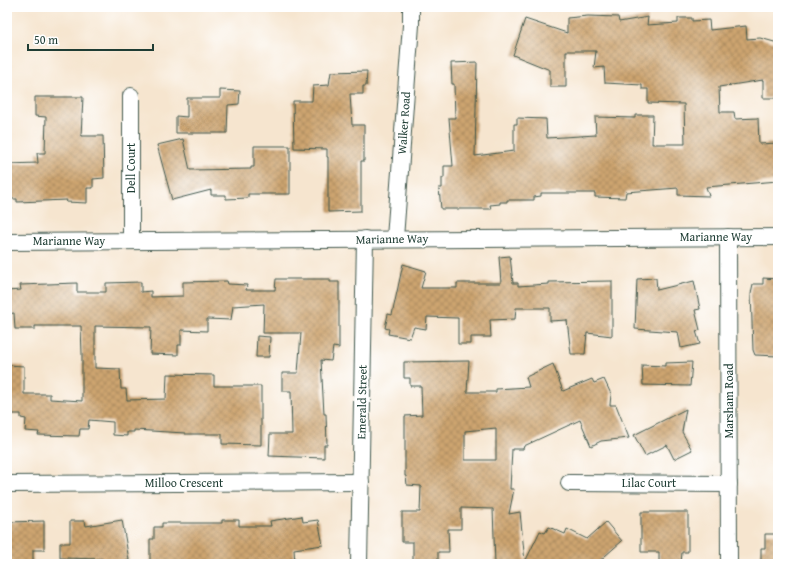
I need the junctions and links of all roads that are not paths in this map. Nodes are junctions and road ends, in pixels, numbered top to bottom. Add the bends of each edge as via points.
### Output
1 (411, 7) edge
2 (131, 96) dead end
3 (728, 237) junction
4 (778, 237) edge
5 (395, 238) junction
6 (364, 239) junction
7 (131, 241) junction
8 (7, 242) edge
9 (361, 482) junction
10 (569, 483) dead end
11 (7, 484) edge
12 (729, 484) junction
13 (359, 564) edge
14 (729, 564) edge

1 - 5 street, Walker Road via 412,25
2 - 7 street, Dell Court
3 - 4 street, Marianne Way
3 - 5 street, Marianne Way
3 - 12 street, Marsham Road
5 - 6 street, Marianne Way
6 - 7 street, Marianne Way
6 - 9 street, Emerald Street
7 - 8 street, Marianne Way
9 - 11 street, Milloo Crescent
9 - 13 street, Emerald Street
10 - 12 street, Lilac Court
12 - 14 street, Marsham Road

